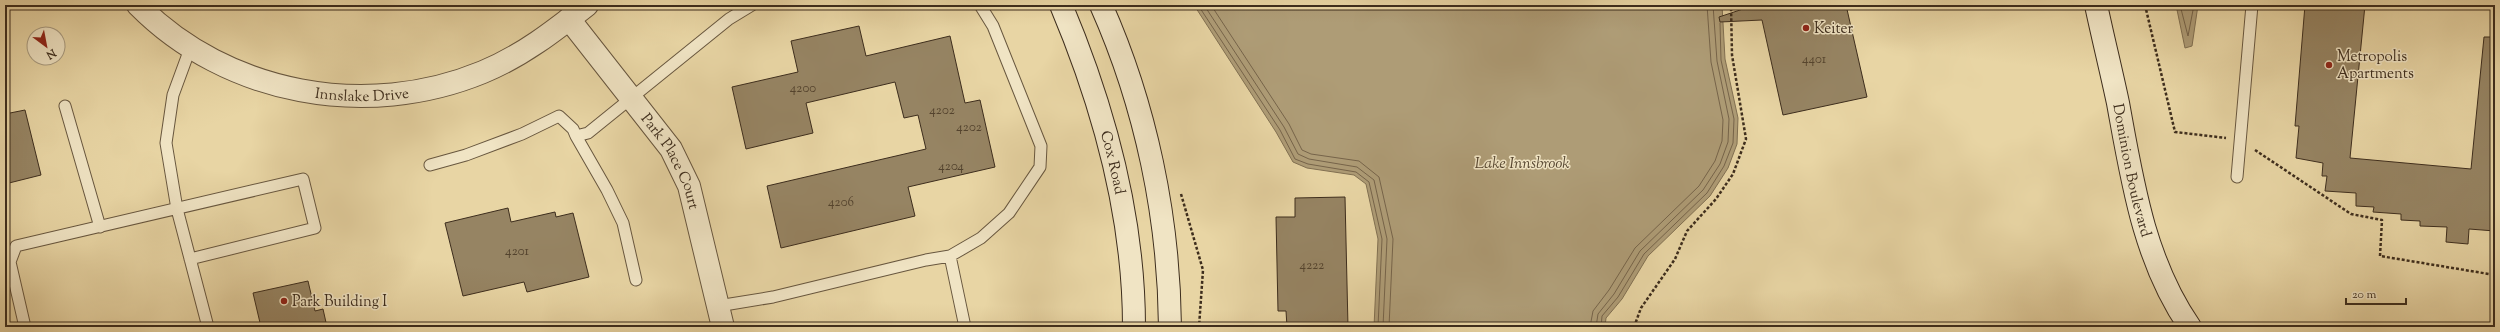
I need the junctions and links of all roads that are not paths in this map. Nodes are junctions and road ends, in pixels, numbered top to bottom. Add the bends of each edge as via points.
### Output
1 (138, 5) edge
2 (587, 5) edge
3 (752, 5) edge
4 (980, 5) edge
5 (1061, 5) edge
6 (1101, 5) edge
7 (2096, 5) edge
8 (2252, 5) edge
9 (569, 19) junction
10 (191, 46) junction
11 (631, 98) junction
12 (65, 106) dead end
13 (576, 136) junction
14 (430, 165) dead end
15 (2236, 177) dead end
16 (177, 209) junction
17 (100, 227) junction
18 (950, 256) junction
19 (190, 259) junction
20 (636, 280) dead end
21 (718, 306) junction
22 (25, 327) edge
23 (208, 327) edge
24 (723, 327) edge
25 (965, 327) edge
26 (1134, 327) edge
27 (1170, 327) edge
28 (2190, 327) edge

1 - 10 street, Innslake Drive via 166,30
2 - 9 street, Innslake Drive
3 - 11 lane via 730,19
4 - 18 lane via 993,26 1041,146 1040,167 1009,213 981,238
5 - 26 street, Cox Road via 1085,63 1108,136 1125,218 1132,275
6 - 27 street via 1135,96 1154,171 1170,283
7 - 28 street, Dominion Boulevard via 2125,148 2150,249 2168,289
8 - 15 lane
9 - 10 street, Innslake Drive via 536,44 484,72 451,84 388,96 328,95 292,89 239,73
9 - 11 street, Park Place Court
10 - 16 lane via 173,95 166,143
11 - 13 lane via 588,134
11 - 21 street, Park Place Court via 671,149 689,186
12 - 17 lane
13 - 14 lane via 573,129 559,116 480,150
13 - 20 lane via 623,223
16 - 17 lane
16 - 19 lane
16 - 19 lane via 303,179 316,228
17 - 22 lane via 16,246 10,262
18 - 21 lane via 773,297
18 - 25 lane
19 - 23 lane
21 - 24 street, Park Place Court

